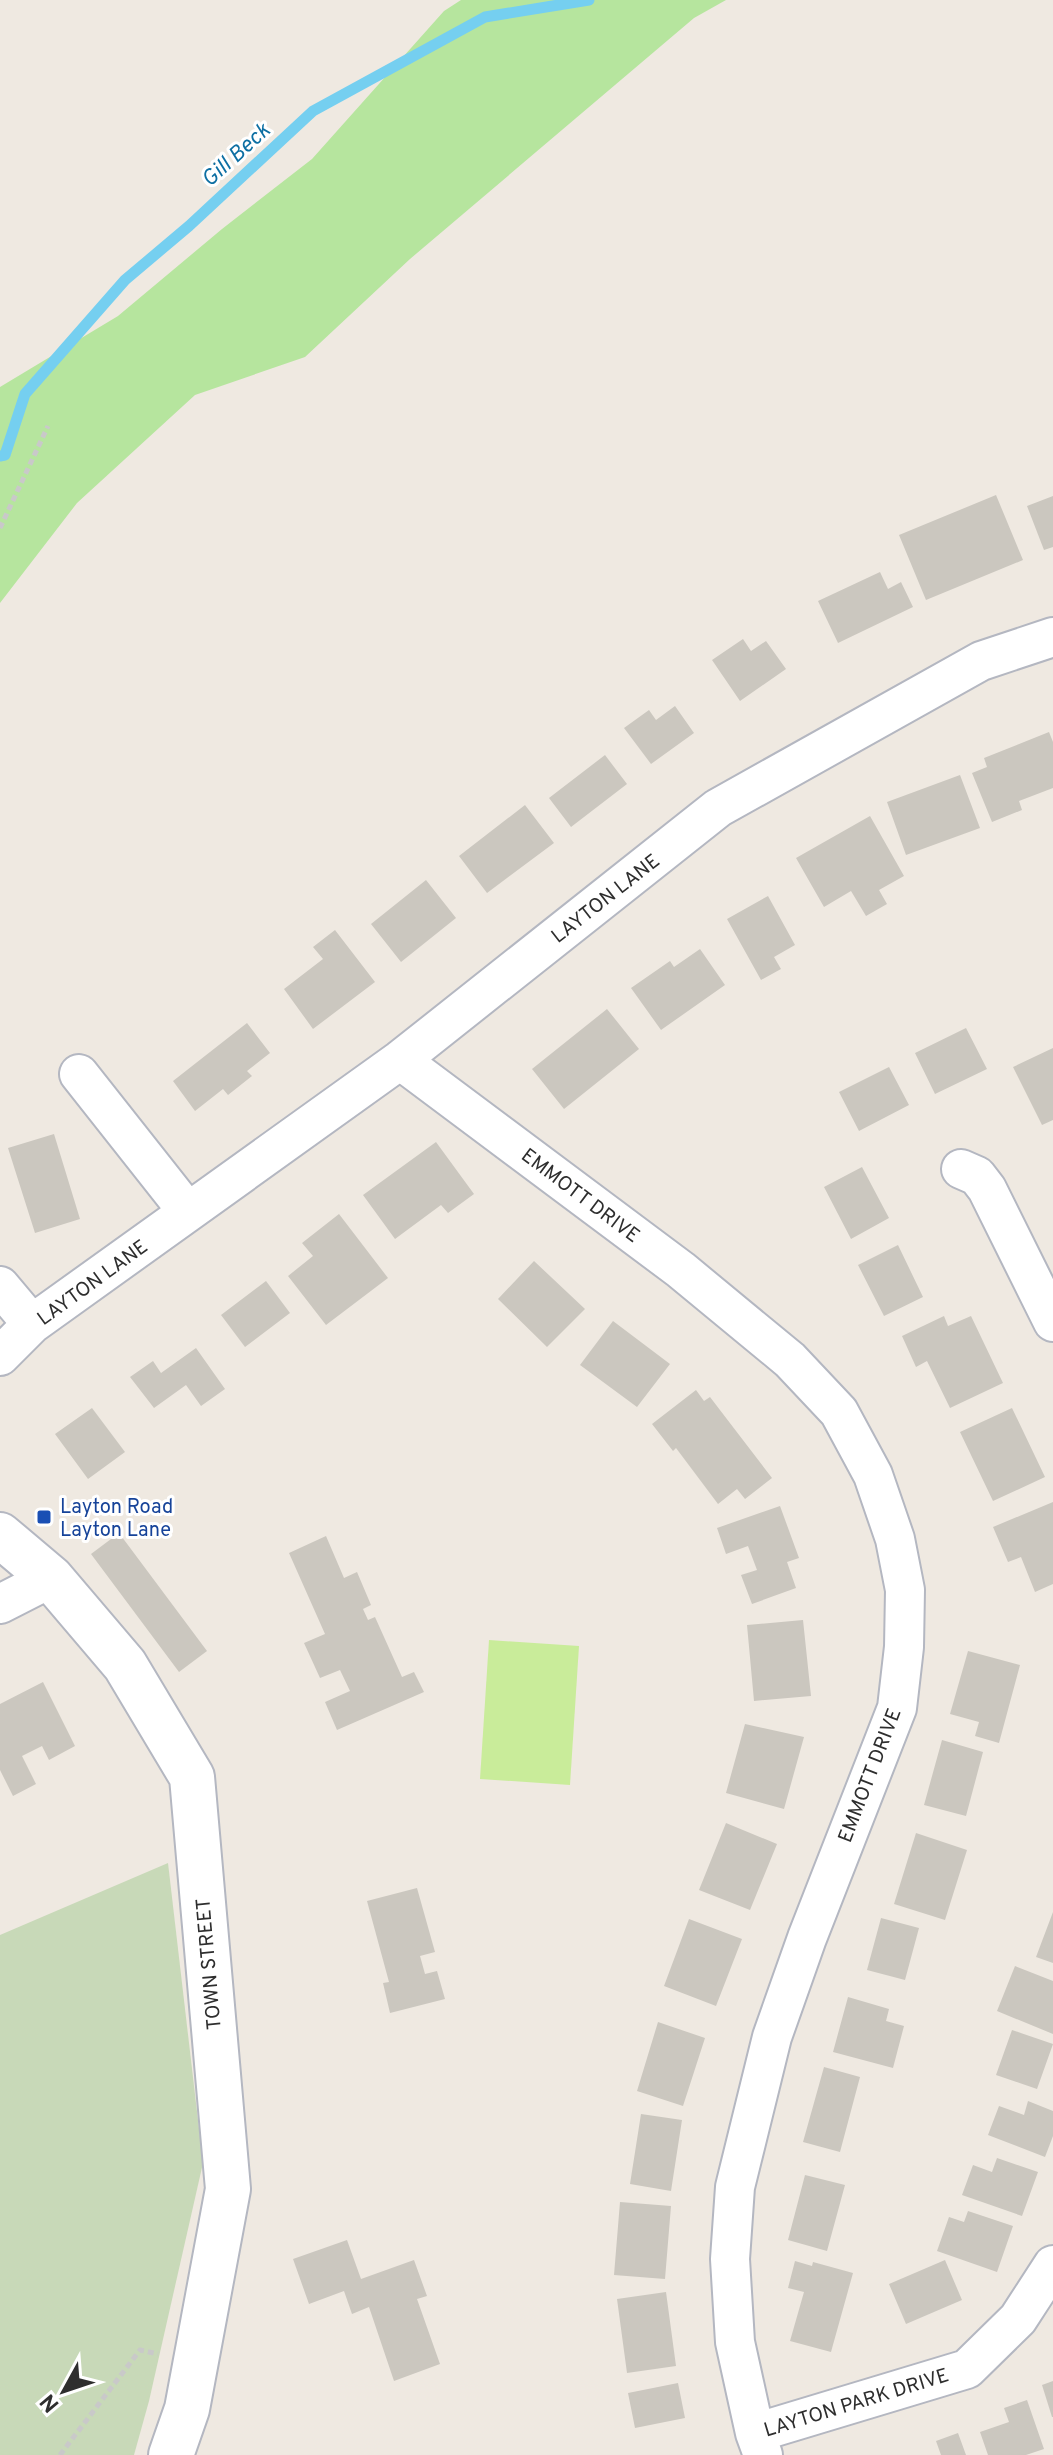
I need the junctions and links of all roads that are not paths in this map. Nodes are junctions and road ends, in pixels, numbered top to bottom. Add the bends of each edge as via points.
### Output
1 (1053, 637) edge
2 (400, 1060) junction
3 (79, 1074) dead end
4 (961, 1169) dead end
5 (188, 1212) junction
6 (0, 1286) edge
7 (1053, 1322) edge
8 (32, 1324) junction
9 (0, 1356) edge
10 (0, 1535) edge
11 (51, 1578) junction
12 (0, 1604) edge
13 (1053, 2265) edge
14 (759, 2444) edge
15 (171, 2455) edge

1 - 2 street, LAYTON LANE via 981,661 718,808
2 - 5 street, LAYTON LANE
2 - 14 street, EMMOTT DRIVE via 681,1270 790,1360 839,1412 873,1475 895,1539 905,1590 897,1708 772,2037 735,2187 730,2259 735,2342
3 - 5 street
4 - 7 street via 977,1176 987,1189
5 - 8 street, LAYTON LANE
6 - 8 street
8 - 9 street, LAYTON LANE
10 - 11 street, TOWN STREET
11 - 12 street
11 - 15 street, TOWN STREET via 125,1665 192,1777 228,2189 187,2409
13 - 14 street, LAYTON PARK DRIVE via 1018,2319 967,2369

